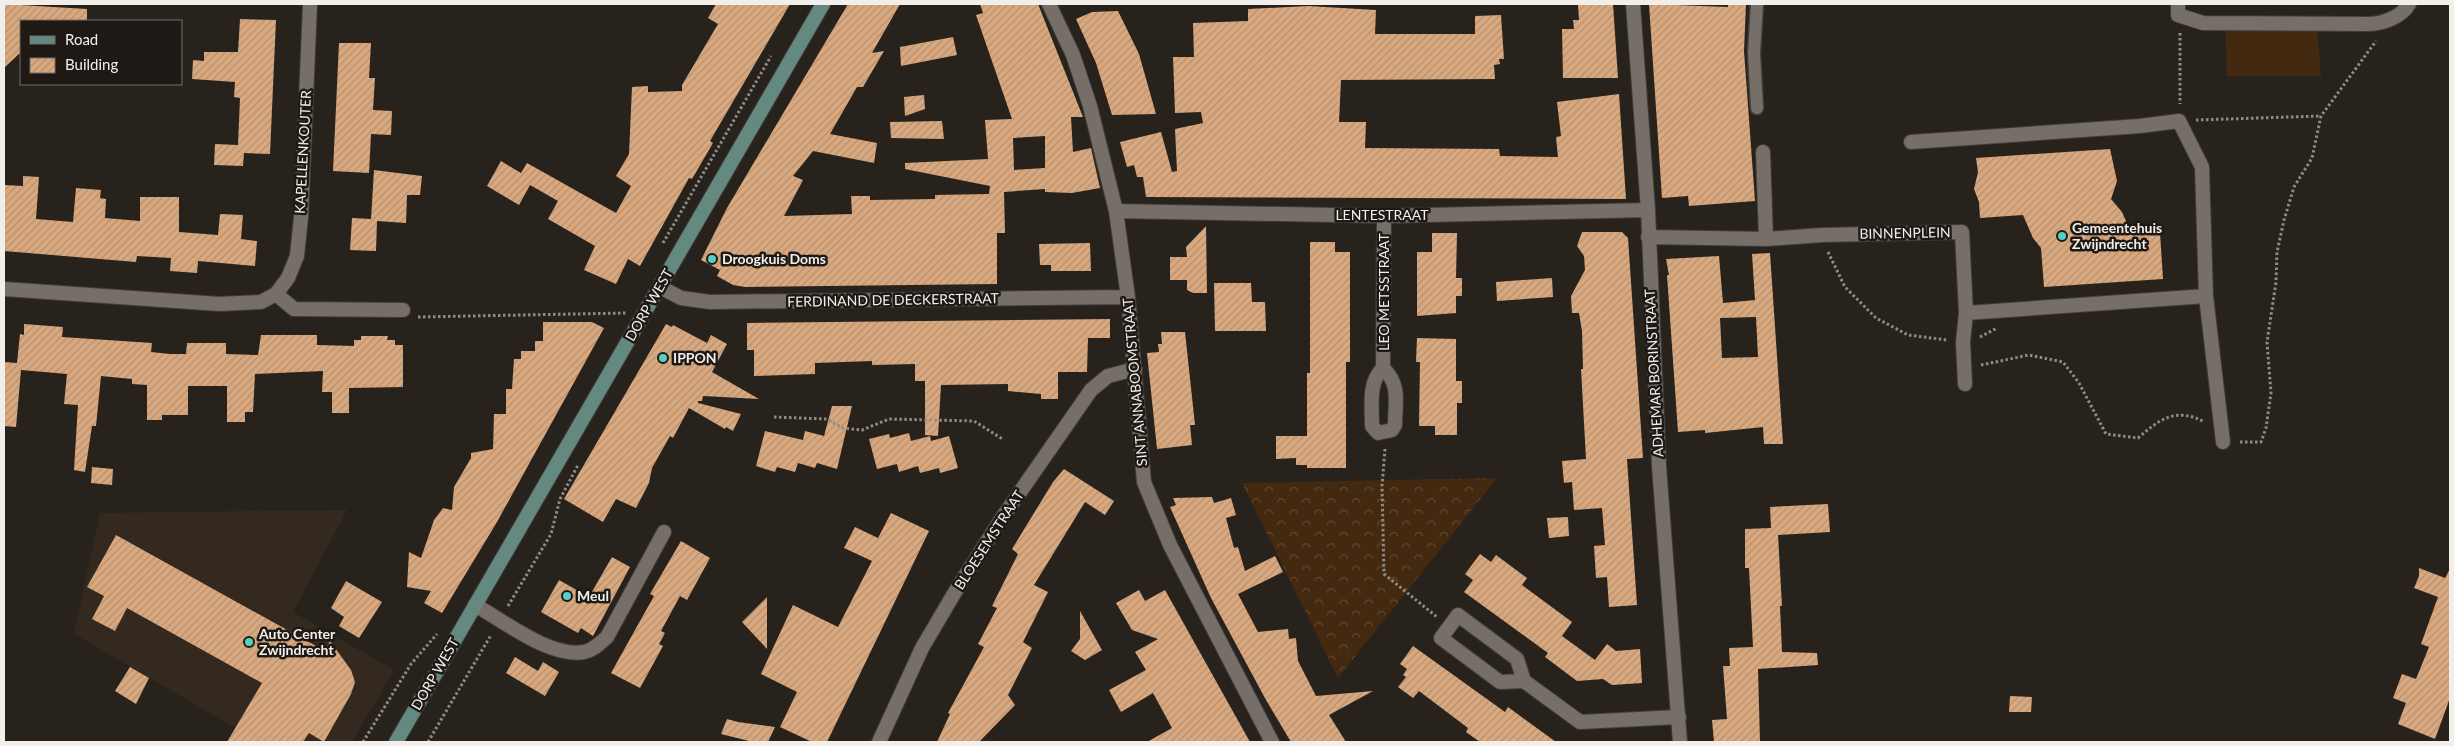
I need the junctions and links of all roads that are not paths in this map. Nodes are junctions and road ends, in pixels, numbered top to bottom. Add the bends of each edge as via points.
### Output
1 (310, 4) edge
2 (823, 4) edge
3 (1049, 4) edge
4 (1633, 4) edge
5 (1757, 4) edge
6 (2409, 4) edge
7 (2178, 9) edge
8 (1757, 108) dead end
9 (1911, 142) dead end
10 (1763, 152) dead end
11 (1648, 210) junction
12 (1116, 211) junction
13 (1384, 216) junction
14 (1648, 237) junction
15 (1766, 240) junction
16 (660, 287) junction
17 (4, 289) edge
18 (276, 294) junction
19 (2206, 296) junction
20 (1128, 297) junction
21 (404, 310) road end
22 (1966, 313) junction
23 (1383, 368) junction
24 (1134, 370) junction
25 (1965, 384) dead end
26 (2223, 442) dead end
27 (664, 532) dead end
28 (475, 606) junction
29 (1524, 681) junction
30 (1679, 717) junction
31 (396, 742) edge
32 (879, 742) edge
33 (1272, 742) edge
34 (1680, 742) edge

1 - 18 street, KAPELLENKOUTER via 301,217 296,256 288,278
2 - 16 main road, DORP WEST
3 - 12 street, SINT ANNABOOMSTRAAT via 1073,55 1090,106
4 - 11 street, ADHEMAR BORINSTRAAT
5 - 8 lane via 1754,53
6 - 7 street via 2405,11 2379,24 2203,24
9 - 19 street via 2179,121 2202,167
10 - 15 street
11 - 13 street, LENTESTRAAT
11 - 14 street, ADHEMAR BORINSTRAAT
12 - 13 street, LENTESTRAAT
12 - 20 street, SINT ANNABOOMSTRAAT
13 - 23 street, LEO METSSTRAAT
14 - 15 street, BINNENPLEIN
14 - 30 street, ADHEMAR BORINSTRAAT via 1659,466
15 - 22 street, BINNENPLEIN via 1822,235 1962,232
16 - 20 street, FERDINAND DE DECKERSTRAAT via 681,298 710,302
16 - 28 main road, DORP WEST
17 - 18 street via 219,304 261,302
18 - 21 street via 294,309
19 - 22 street
19 - 26 street
20 - 24 street, SINT ANNABOOMSTRAAT
22 - 25 street via 1963,342
23 - 23 street, LEO METSSTRAAT via 1373,384 1372,426 1378,432 1392,430 1396,386
24 - 32 street, BLOESEMSTRAAT via 1108,376 1090,390 1002,518 922,648
24 - 33 street, SINT ANNABOOMSTRAAT via 1144,482 1170,545
27 - 28 street via 607,637 596,648 586,652 570,653 544,645
28 - 31 main road, DORP WEST
29 - 29 street via 1517,659 1458,615 1441,638 1500,682
29 - 30 street via 1580,722
30 - 34 street, ADHEMAR BORINSTRAAT

